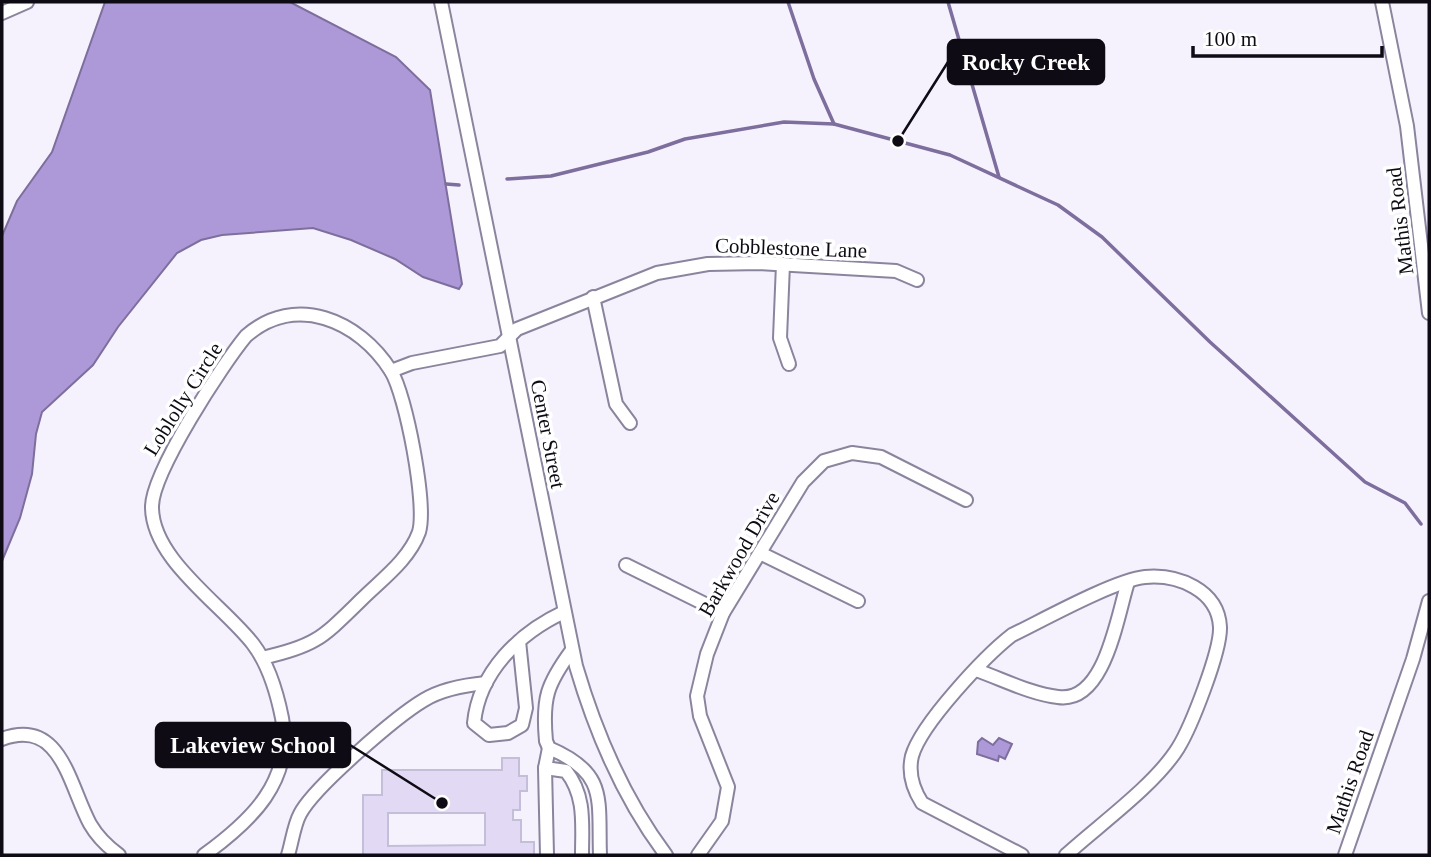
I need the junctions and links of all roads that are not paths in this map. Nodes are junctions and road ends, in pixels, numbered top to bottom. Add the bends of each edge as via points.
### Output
1 (27, 2) edge
2 (441, 2) edge
3 (1382, 2) edge
4 (2, 13) edge
5 (783, 264) junction
6 (917, 280) dead end
7 (593, 297) junction
8 (1429, 313) edge
9 (510, 338) junction
10 (789, 364) dead end
11 (391, 371) junction
12 (630, 423) dead end
13 (966, 500) dead end
14 (762, 554) junction
15 (626, 565) dead end
16 (1128, 582) junction
17 (858, 601) dead end
18 (1429, 601) edge
19 (564, 612) junction
20 (723, 613) junction
21 (519, 641) junction
22 (572, 650) junction
23 (262, 658) junction
24 (976, 670) junction
25 (486, 683) junction
26 (2, 739) edge
27 (549, 748) junction
28 (545, 768) junction
29 (119, 855) edge
30 (204, 855) edge
31 (288, 855) edge
32 (547, 855) edge
33 (582, 855) edge
34 (600, 855) edge
35 (666, 855) edge
36 (698, 855) edge
37 (1022, 855) edge
38 (1066, 855) edge
39 (1345, 855) edge

1 - 4 street
2 - 9 street, Center Street
3 - 8 street, Mathis Road via 1407,126
5 - 6 street, Cobblestone Lane via 897,271
5 - 7 street, Cobblestone Lane via 695,266 657,273
5 - 10 street via 780,338
7 - 9 street, Cobblestone Lane via 517,329
7 - 12 street via 616,404
9 - 11 street via 500,345
9 - 19 street, Center Street
11 - 23 street, Loblolly Circle via 401,397 421,496 422,519 415,540 401,561 320,639 298,650
11 - 23 street, Loblolly Circle via 362,341 330,320 309,313 272,318 238,346 160,472 152,506 163,544
13 - 14 street, Barkwood Drive via 881,457 852,453 824,461 803,482
14 - 17 street
14 - 20 street, Barkwood Drive
15 - 20 street
16 - 24 street via 1012,635
16 - 24 street via 1099,675 1089,689 1059,698
16 - 38 street via 1143,577 1184,582 1202,592 1217,611 1220,630 1204,687 1178,748
18 - 39 street, Mathis Road
19 - 21 street via 535,625
19 - 22 street, Center Street
20 - 36 street, Barkwood Drive via 696,696 728,787 722,821
21 - 25 street
21 - 25 street via 526,708 522,725 508,733 489,735 474,723 476,698
22 - 27 street via 547,693
22 - 35 street, Center Street via 607,756 629,800
23 - 30 street, Loblolly Circle via 284,726 285,752 279,776 266,800
24 - 37 street via 919,737 911,759 914,790 933,811
25 - 31 street via 462,685 425,699 393,723 300,813
26 - 29 street via 27,734 50,744 90,823
27 - 28 street
27 - 34 street via 579,763 595,785
28 - 32 street
28 - 33 street via 566,771 577,784

